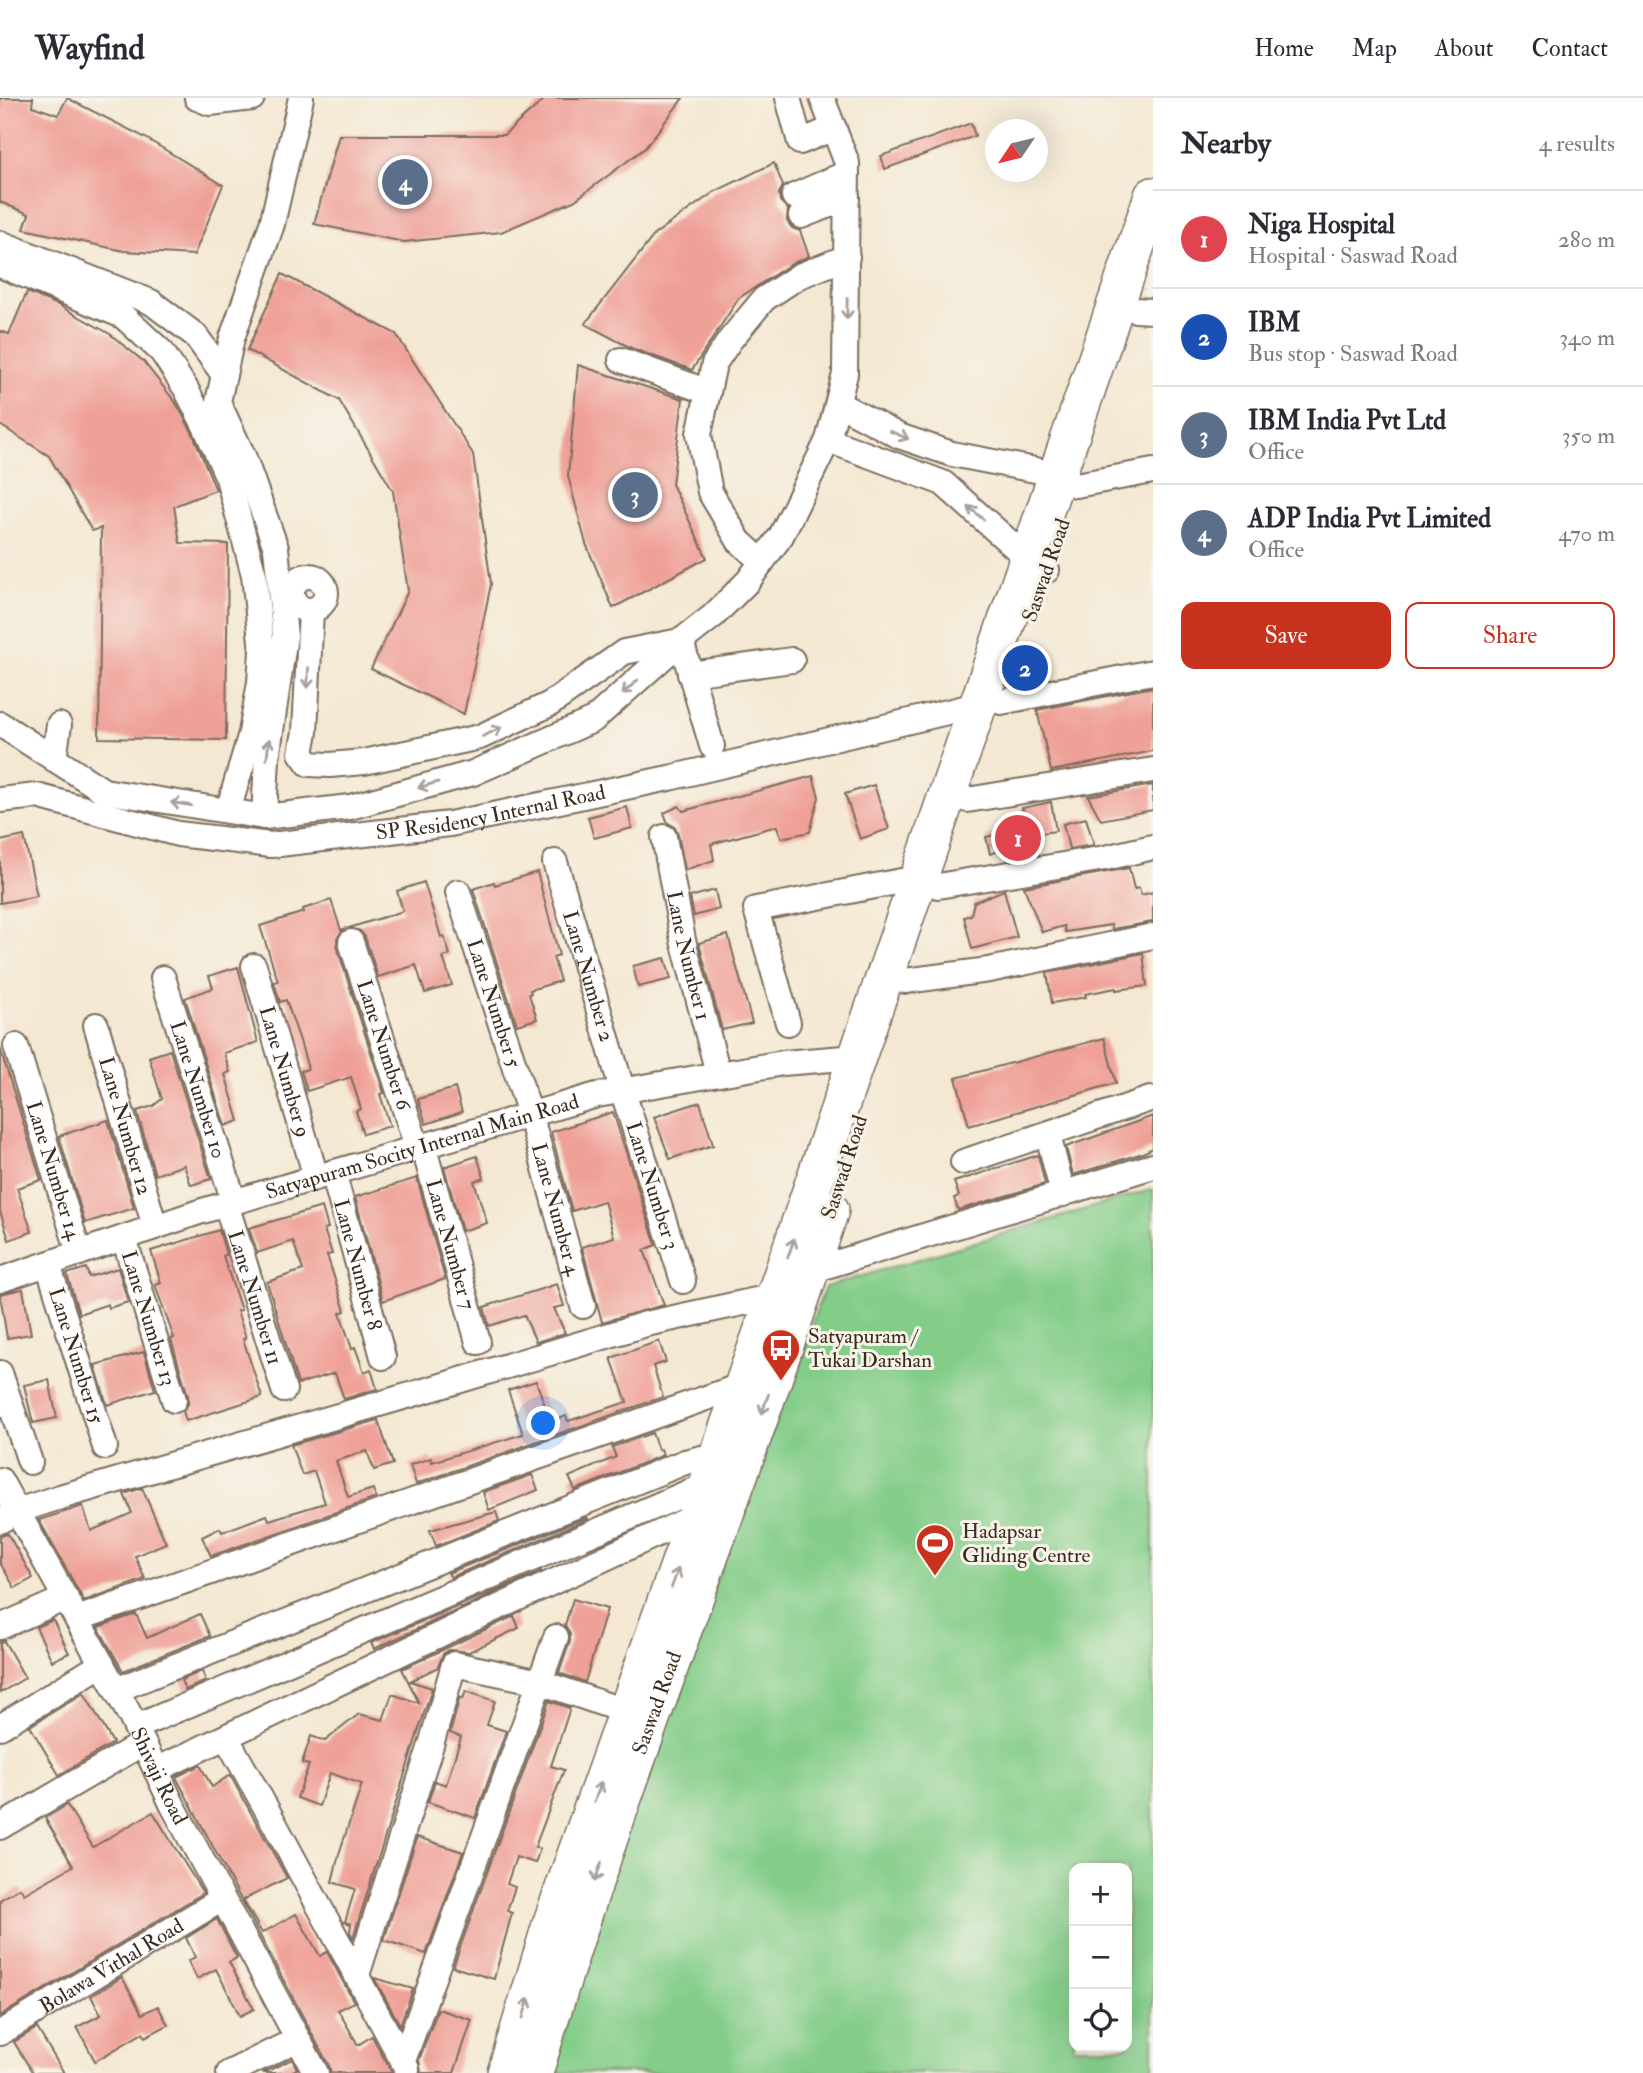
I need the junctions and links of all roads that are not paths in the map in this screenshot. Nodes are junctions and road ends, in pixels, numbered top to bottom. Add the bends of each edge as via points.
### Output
1 (197, 98) edge
2 (252, 98) edge
3 (301, 98) edge
4 (788, 98) edge
5 (822, 98) edge
6 (834, 128) junction
7 (847, 185) junction
8 (1153, 196) edge
9 (798, 206) dead end
10 (0, 243) edge
11 (847, 257) junction
12 (1153, 261) edge
13 (0, 265) edge
14 (1144, 310) edge
15 (621, 360) dead end
16 (224, 375) junction
17 (708, 392) junction
18 (839, 404) junction
19 (828, 440) junction
20 (1153, 471) edge
21 (1066, 480) junction
22 (762, 562) junction
23 (1037, 564) junction
24 (295, 600) junction
25 (681, 641) junction
26 (792, 660) dead end
27 (1153, 672) edge
28 (690, 674) junction
29 (989, 704) junction
30 (0, 724) edge
31 (59, 725) dead end
32 (712, 746) dead end
33 (54, 759) junction
34 (1153, 770) edge
35 (0, 800) edge
36 (967, 800) junction
37 (228, 811) junction
38 (264, 817) junction
39 (664, 837) dead end
40 (1153, 847) edge
41 (555, 862) dead end
42 (927, 882) junction
43 (458, 892) dead end
44 (1153, 936) edge
45 (351, 942) dead end
46 (254, 966) dead end
47 (163, 978) dead end
48 (905, 981) junction
49 (788, 1023) dead end
50 (96, 1025) dead end
51 (16, 1046) dead end
52 (856, 1057) junction
53 (718, 1073) junction
54 (622, 1089) junction
55 (1150, 1099) dead end
56 (530, 1114) junction
57 (1048, 1135) junction
58 (420, 1146) junction
59 (963, 1162) dead end
60 (1153, 1166) edge
61 (325, 1174) junction
62 (1063, 1194) junction
63 (230, 1203) junction
64 (155, 1227) junction
65 (124, 1238) junction
66 (79, 1253) junction
67 (48, 1264) junction
68 (810, 1271) junction
69 (1, 1276) edge
70 (683, 1281) dead end
71 (775, 1296) junction
72 (583, 1306) dead end
73 (478, 1342) dead end
74 (383, 1357) dead end
75 (0, 1373) edge
76 (743, 1385) junction
77 (284, 1390) dead end
78 (174, 1401) dead end
79 (105, 1447) dead end
80 (30, 1462) dead end
81 (0, 1480) edge
82 (708, 1485) junction
83 (8, 1516) edge
84 (71, 1609) junction
85 (0, 1627) edge
86 (556, 1637) dead end
87 (102, 1664) junction
88 (540, 1682) junction
89 (116, 1690) junction
90 (627, 1712) junction
91 (0, 1727) edge
92 (139, 1735) junction
93 (226, 1737) junction
94 (156, 1770) junction
95 (0, 1826) edge
96 (222, 1899) junction
97 (357, 1975) junction
98 (0, 2033) edge
99 (298, 2039) junction
100 (406, 2067) edge
101 (229, 2073) edge
102 (316, 2073) edge
103 (506, 2073) edge
104 (534, 2073) edge

1 - 2 street via 210,103
3 - 16 street via 272,225 232,338
4 - 6 street via 800,142
5 - 6 street
6 - 7 street via 847,163
7 - 9 street
7 - 11 street
8 - 21 highway
10 - 16 street via 151,302 195,335
11 - 17 street via 799,276 764,299 714,364
11 -> 18 street via 845,374
12 - 14 highway, Saswad Road
13 - 37 street via 123,316 162,352 186,389 228,478 254,575 262,651 251,733
14 - 21 highway, Saswad Road
15 - 17 street
16 - 24 street via 218,402 244,458
17 - 22 street via 699,434 710,492 739,541
18 - 19 street
18 -> 21 street via 899,436
19 - 22 street via 781,536
23 -> 19 street via 943,484
20 - 21 street
21 - 23 highway, Saswad Road
22 - 25 street via 713,616
23 - 29 highway, Saswad Road
23 - 29 highway, Saswad Road via 1006,618
24 -> 25 street via 305,732 301,753 309,764 364,762 480,737 550,704 624,652
38 -> 24 street via 267,758 285,636
25 - 28 street
25 -> 38 street via 593,720 472,773 350,807
26 - 28 street
27 - 29 street, SP Residency Internal Road
28 - 32 street
29 - 35 street, SP Residency Internal Road via 450,824 271,845 178,834 37,796
29 - 36 highway, Saswad Road
29 - 42 highway, Saswad Road
30 - 33 street
31 - 33 street
37 -> 33 street via 104,791
34 - 36 street
36 - 42 highway, Saswad Road
37 - 38 street
39 - 53 street, Lane Number 1 via 683,940
40 - 42 street via 1105,858
41 - 54 street, Lane Number 2
42 - 48 highway, Saswad Road
42 - 49 street via 756,909
42 - 52 highway, Saswad Road
43 - 56 street, Lane Number 5
44 - 48 street via 989,970
45 - 58 street, Lane Number 6
46 - 61 street, Lane Number 9
47 - 63 street, Lane Number 10
48 - 68 highway, Saswad Road
50 - 64 street, Lane Number 12
51 - 66 street, Lane Number 14
52 - 53 street, Satyapuram Socity Internal Main Road
71 -> 52 highway, Saswad Road
53 - 54 street, Satyapuram Socity Internal Main Road
54 - 56 street, Satyapuram Socity Internal Main Road
54 - 70 street, Lane Number 3
55 - 57 street
56 - 58 street, Satyapuram Socity Internal Main Road
56 - 72 street, Lane Number 4
57 - 59 street
57 - 62 street
58 - 61 street, Satyapuram Socity Internal Main Road
58 - 73 street, Lane Number 7
60 - 62 street
61 - 63 street, Satyapuram Socity Internal Main Road
61 - 74 street, Lane Number 8
62 - 68 street
63 - 64 street, Satyapuram Socity Internal Main Road
63 - 77 street, Lane Number 11
64 - 65 street, Satyapuram Socity Internal Main Road
65 - 66 street, Satyapuram Socity Internal Main Road
65 - 78 street, Lane Number 13
66 - 67 street, Satyapuram Socity Internal Main Road
67 - 69 street, Satyapuram Socity Internal Main Road
67 - 79 street, Lane Number 15
68 -> 104 highway, Saswad Road via 576,1933
71 - 76 highway, Saswad Road
71 - 83 street via 646,1324
75 - 80 street
76 - 82 highway, Saswad Road
76 - 84 street
81 - 83 street, Shivaji Road
82 - 89 street via 685,1462
90 -> 82 highway, Saswad Road
82 - 92 street via 235,1683
82 - 93 street via 462,1624
83 - 84 street, Shivaji Road
84 - 85 street
84 - 87 street, Shivaji Road
86 - 88 street
87 - 89 street, Shivaji Road
87 - 91 street
88 - 90 street
88 - 97 street via 454,1664
88 - 100 street
89 - 92 street, Shivaji Road
103 -> 90 highway, Saswad Road via 551,1924
92 - 94 street, Shivaji Road
92 - 95 street
93 - 94 street
93 - 97 street
94 - 96 street, Shivaji Road
96 - 98 street, Bolawa Vithal Road
96 - 99 street, Shivaji Road
97 - 100 street
99 - 101 street
99 - 102 street, Shivaji Road

